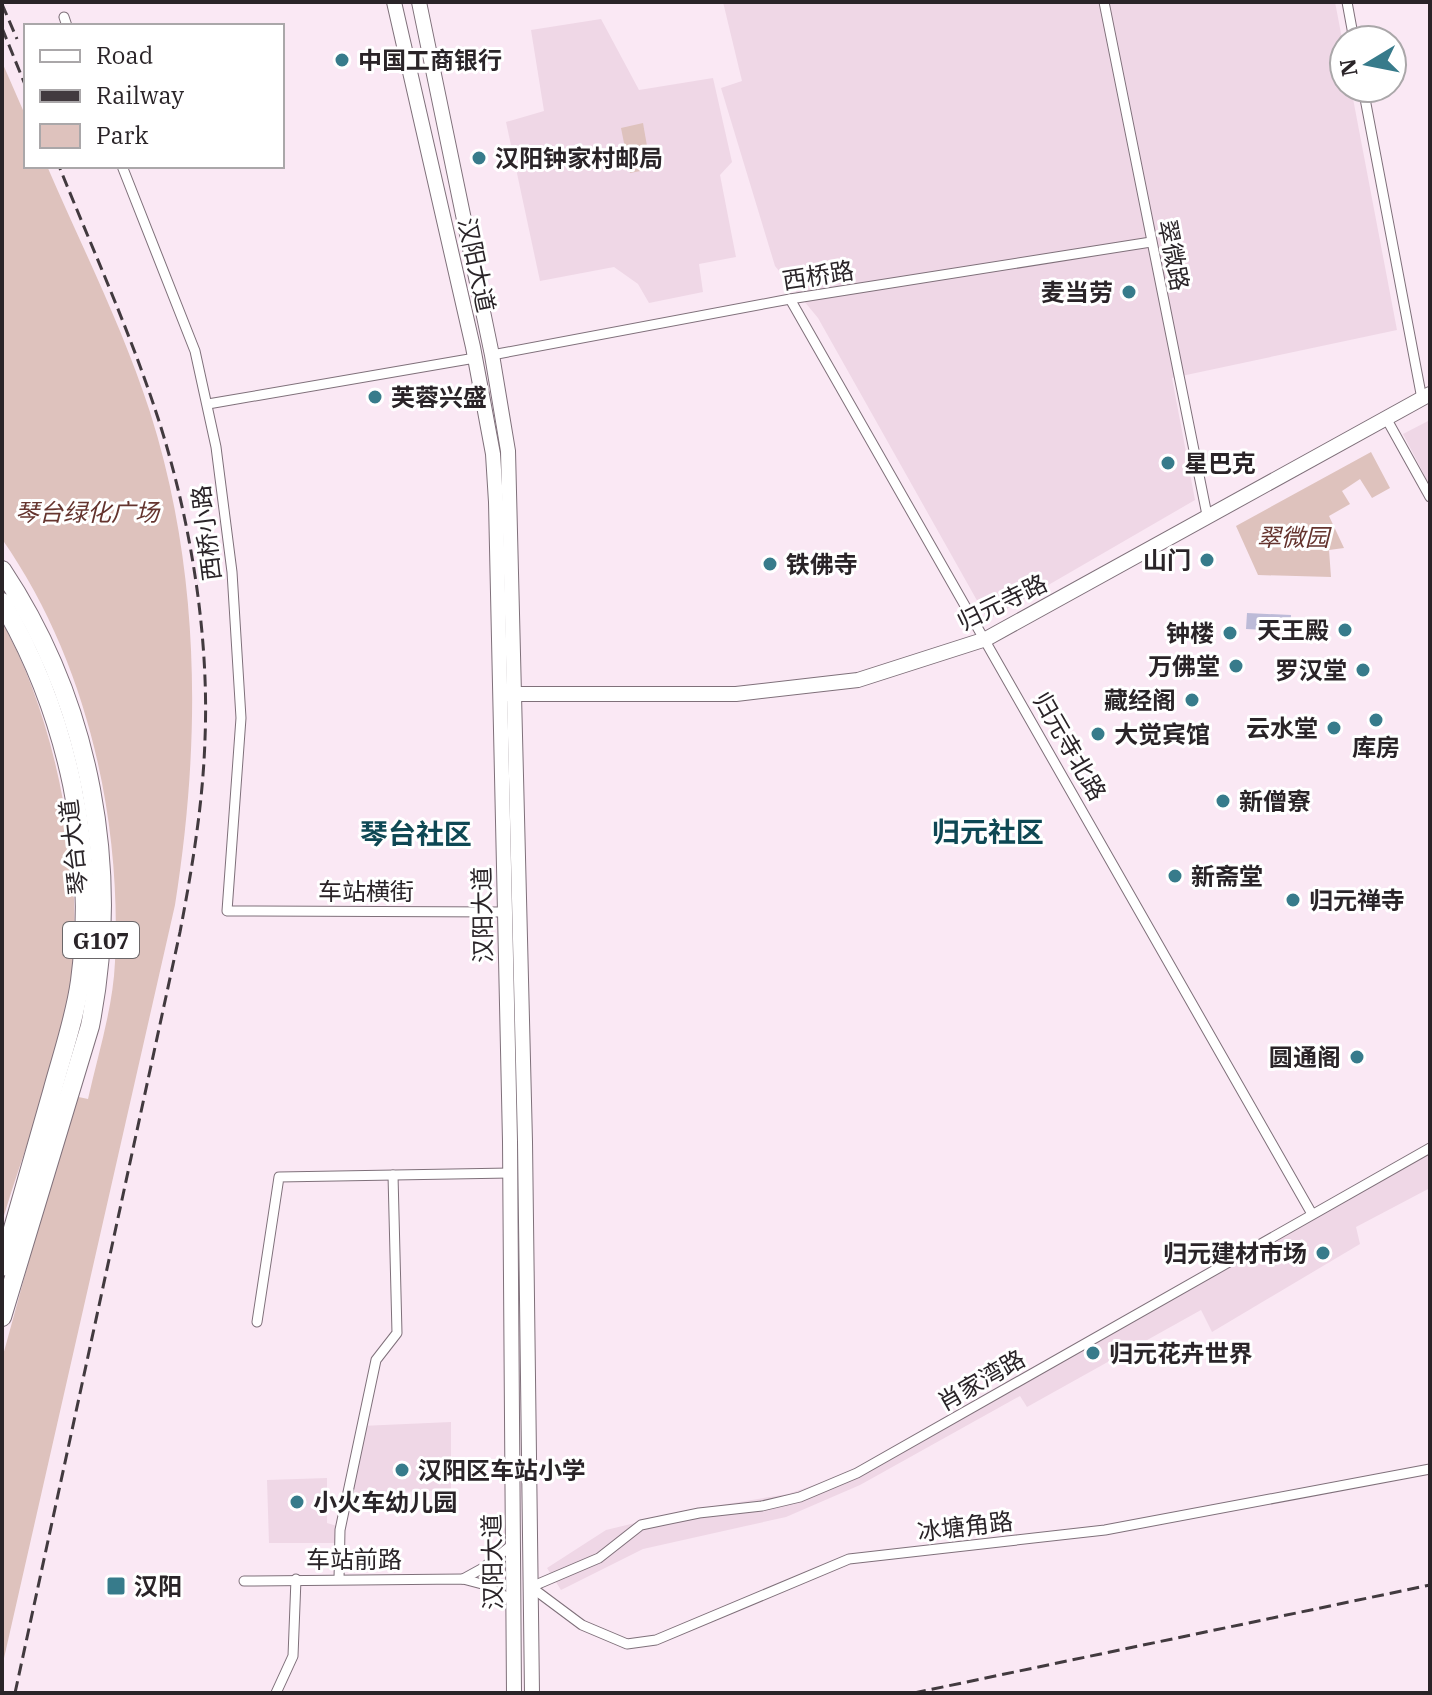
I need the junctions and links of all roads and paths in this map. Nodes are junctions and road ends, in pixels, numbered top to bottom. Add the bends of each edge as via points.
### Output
1 (394, 2) edge
2 (419, 2) edge
3 (1104, 2) edge
4 (1347, 2) edge
5 (1351, 24) edge
6 (1366, 104) edge
7 (123, 168) edge
8 (1151, 242) junction
9 (790, 299) junction
10 (492, 355) junction
11 (475, 358) junction
12 (1426, 397) edge
13 (208, 404) junction
14 (1386, 418) junction
15 (1430, 497) edge
16 (1207, 515) junction
17 (2, 570) edge
18 (2, 602) edge
19 (986, 639) junction
20 (507, 694) junction
21 (227, 911) joint
22 (504, 912) junction
23 (1430, 1148) edge
24 (511, 1173) junction
25 (393, 1175) junction
26 (1312, 1214) junction
27 (2, 1267) edge
28 (2, 1317) edge
29 (257, 1322) dead end
30 (1430, 1469) edge
31 (513, 1543) junction
32 (296, 1579) junction
33 (339, 1579) junction
34 (463, 1579) junction
35 (244, 1581) dead end
36 (531, 1587) junction
37 (514, 1601) junction
38 (276, 1693) edge
39 (514, 1693) edge
40 (532, 1693) edge

1 - 11 main road, 汉阳大道
2 - 10 main road, 汉阳大道
3 - 8 street, 翠微路
4 - 5 street
6 - 12 street
7 - 13 street, 西桥小路 via 195,351
8 - 9 street, 西桥路
8 - 16 street, 翠微路
9 - 10 street, 西桥路
9 - 19 street, 归元寺北路
10 - 20 main road, 汉阳大道 via 508,451
11 - 13 street
11 - 20 main road, 汉阳大道 via 493,454
12 - 14 main road, 归元寺路
13 - 21 street, 西桥小路 via 232,572 241,718
14 - 15 street
14 - 16 main road, 归元寺路
16 - 19 main road, 归元寺路
17 - 28 highway, 琴台大道 / G107 via 50,659 80,740 95,799 103,897 90,1026
18 - 27 highway, 琴台大道 / G107 via 54,715 85,876 77,1001
19 - 20 main road, 归元寺路 via 841,682 736,694
19 - 26 street, 归元寺北路
20 - 22 main road, 汉阳大道
20 - 36 main road, 汉阳大道
21 - 22 street, 车站横街
22 - 24 main road, 汉阳大道
23 - 26 street, 肖家湾路
24 - 25 street
24 - 31 main road, 汉阳大道
25 - 29 street via 279,1177
25 - 33 street via 397,1333 376,1360 340,1530
26 - 36 street, 肖家湾路 via 857,1473 800,1497 641,1525 599,1558
30 - 36 street, 冰塘角路 via 1105,1530 849,1559 656,1640 627,1644 582,1625
31 - 34 street
31 - 37 main road, 汉阳大道
32 - 33 street, 车站前路
32 - 35 street, 车站前路
32 - 38 street via 293,1656
33 - 34 street, 车站前路
34 - 37 street
36 - 40 main road, 汉阳大道
37 - 39 main road, 汉阳大道

